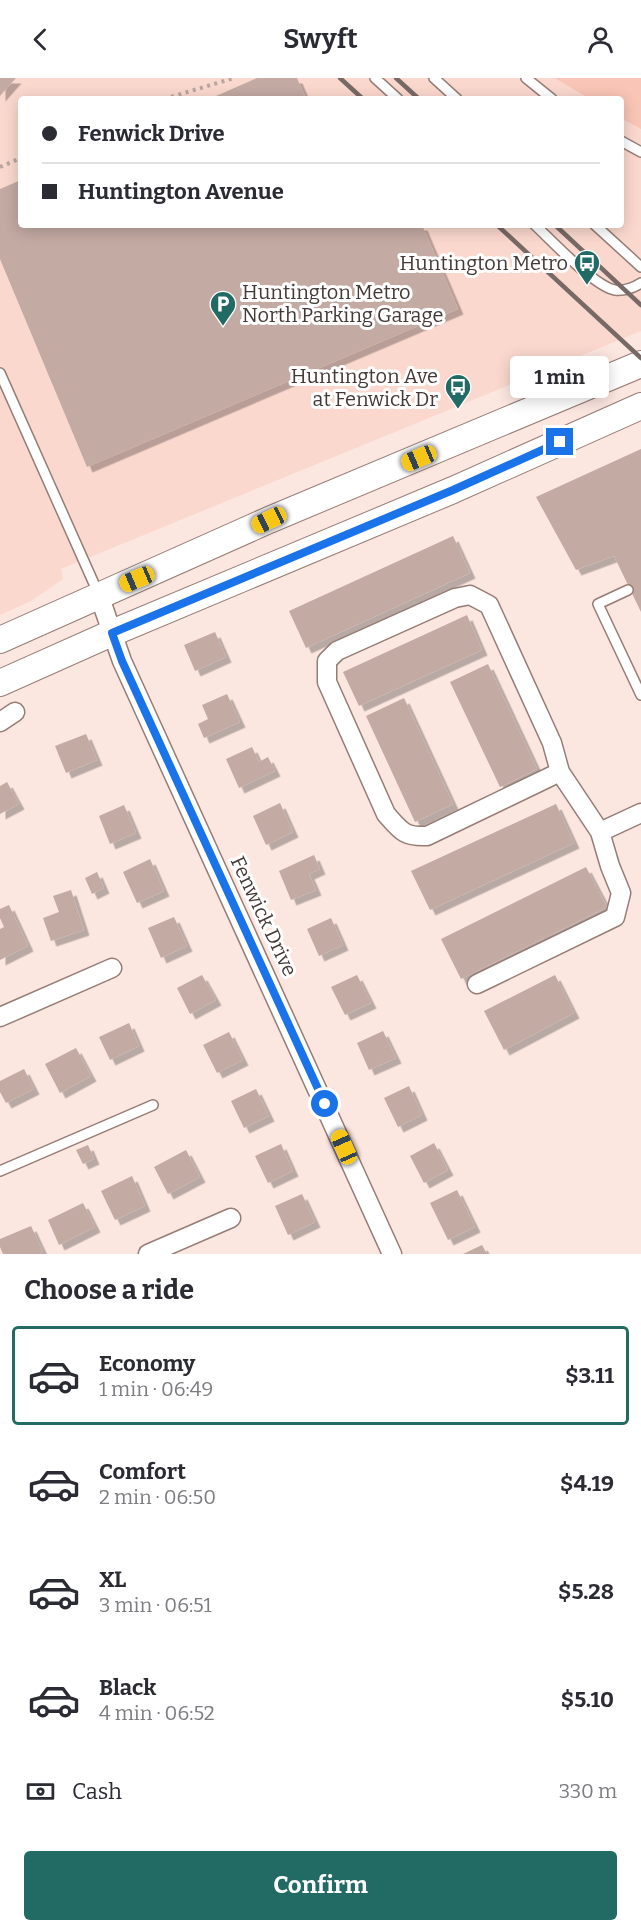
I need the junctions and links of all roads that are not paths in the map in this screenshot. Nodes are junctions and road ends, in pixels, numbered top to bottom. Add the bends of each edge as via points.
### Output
1 (375, 78) edge
2 (434, 78) edge
3 (526, 78) edge
4 (395, 96) edge
5 (454, 96) edge
6 (548, 96) edge
7 (624, 143) edge
8 (641, 152) edge
9 (538, 228) edge
10 (598, 228) edge
11 (641, 267) edge
12 (641, 283) edge
13 (641, 364) edge
14 (0, 373) edge
15 (641, 406) edge
16 (628, 590) dead end
17 (99, 596) junction
18 (112, 633) junction
19 (0, 640) edge
20 (0, 682) edge
21 (641, 695) edge
22 (560, 772) junction
23 (641, 813) edge
24 (600, 832) junction
25 (112, 968) dead end
26 (477, 984) dead end
27 (0, 1017) edge
28 (153, 1105) dead end
29 (0, 1171) edge
30 (231, 1218) dead end
31 (148, 1254) edge
32 (393, 1254) edge

1 - 4 lane
2 - 5 lane
3 - 6 lane
7 - 8 lane
9 - 12 lane via 596,281 614,290 631,289
10 - 11 lane
13 - 17 main road
14 - 17 lane
15 - 18 main road via 453,490
16 - 21 lane via 598,604
17 - 18 street, Fenwick Drive
17 - 19 main road
18 - 20 main road
18 - 32 street, Fenwick Drive
22 - 22 street via 552,743 489,605 470,595 455,598 337,651 327,661 327,682 386,814 411,837 427,836
22 - 24 street
23 - 24 street
24 - 26 street via 621,893 615,917
25 - 27 street
28 - 29 lane
30 - 31 street

